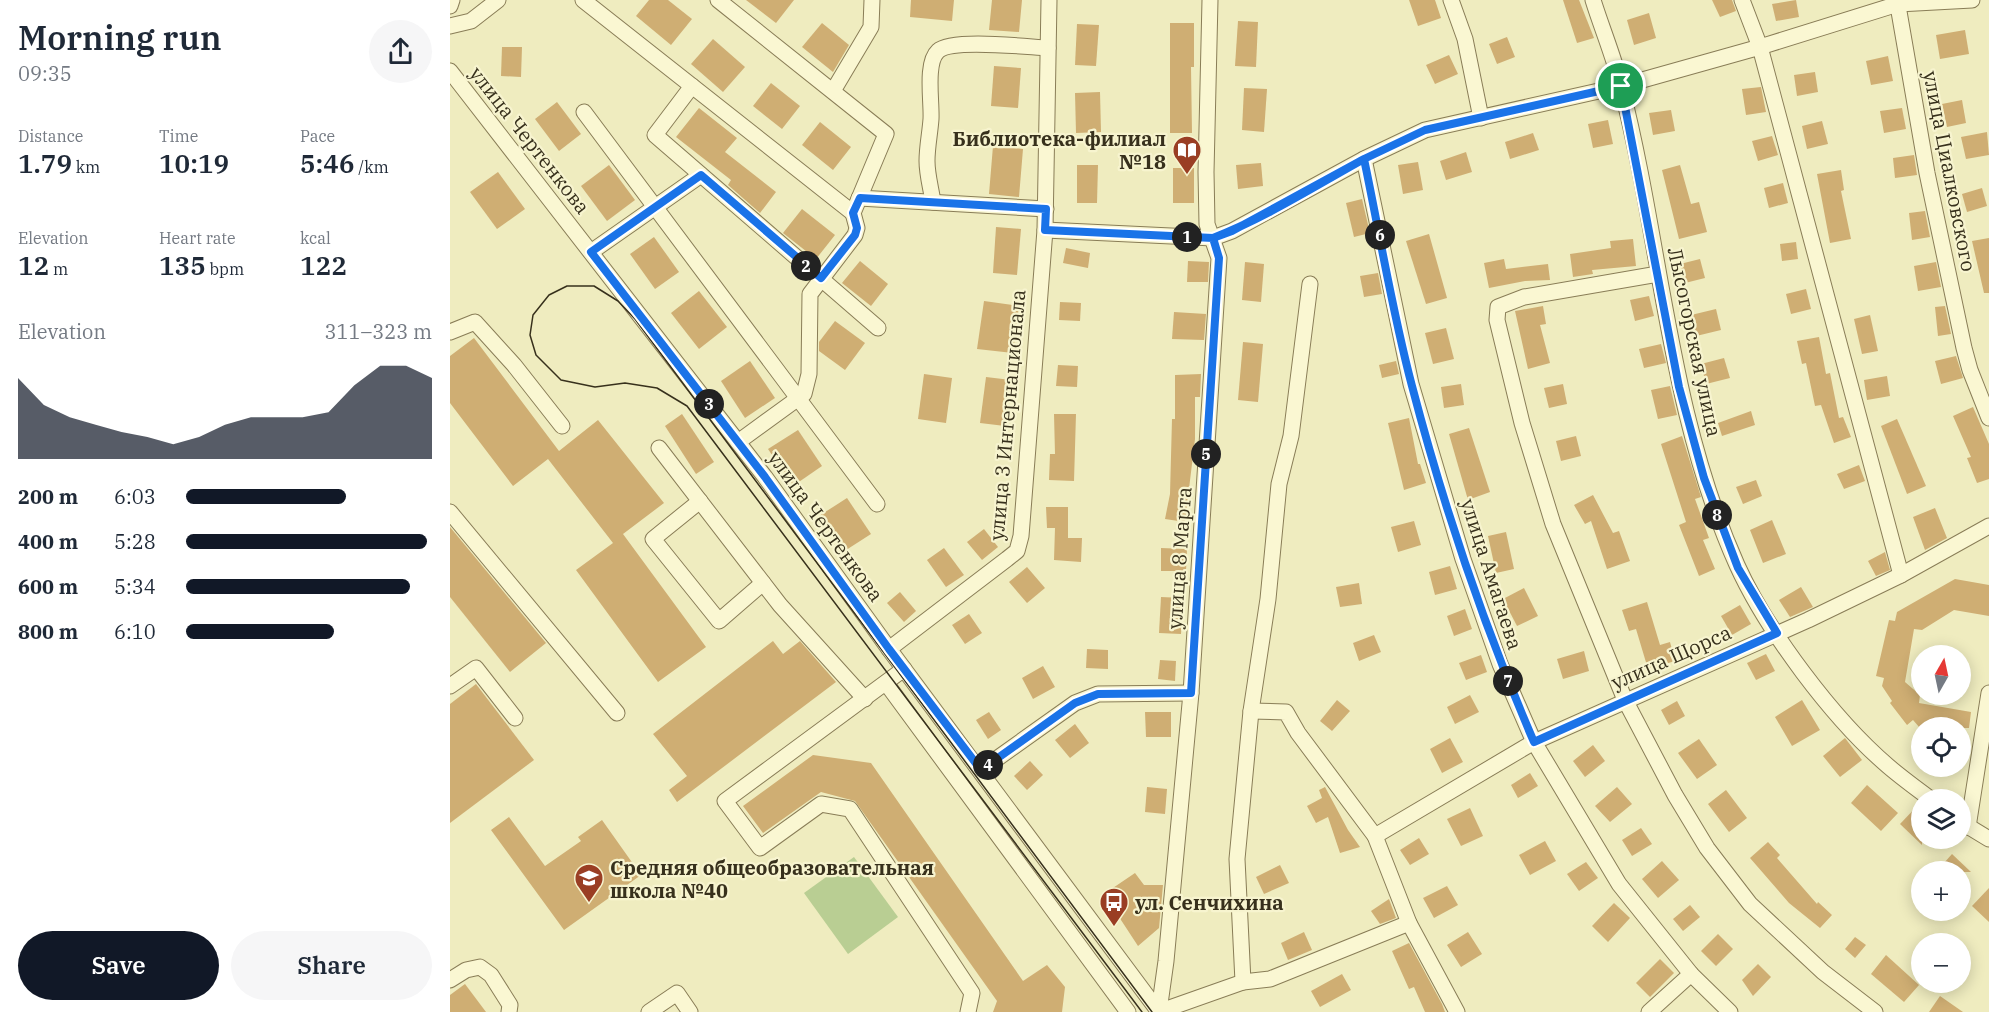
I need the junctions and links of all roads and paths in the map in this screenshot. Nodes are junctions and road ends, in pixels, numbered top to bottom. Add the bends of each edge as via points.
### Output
1 (452, 0) edge
2 (498, 0) edge
3 (583, 0) edge
4 (718, 0) edge
5 (1048, 0) edge
6 (1210, 0) edge
7 (1451, 0) edge
8 (1593, 0) edge
9 (1742, 0) edge
10 (1972, 0) edge
11 (869, 2) edge
12 (1898, 2) edge
13 (450, 6) edge
14 (450, 26) edge
15 (1760, 47) junction
16 (1048, 48) junction
17 (450, 71) edge
18 (692, 86) junction
19 (1621, 86) junction
20 (833, 91) junction
21 (584, 112) dead end
22 (1481, 118) junction
23 (1364, 159) junction
24 (701, 175) junction
25 (860, 198) junction
26 (933, 202) junction
27 (655, 207) junction
28 (1046, 209) junction
29 (853, 213) junction
30 (1045, 230) junction
31 (1213, 238) junction
32 (591, 252) junction
33 (1658, 274) junction
34 (821, 278) junction
35 (1310, 284) dead end
36 (878, 328) dead end
37 (450, 332) edge
38 (798, 398) junction
39 (1989, 418) edge
40 (562, 426) dead end
41 (738, 442) junction
42 (659, 448) dead end
43 (700, 501) junction
44 (877, 504) dead end
45 (450, 512) edge
46 (1989, 526) edge
47 (1901, 575) junction
48 (763, 583) junction
49 (1777, 633) junction
50 (889, 649) junction
51 (904, 669) junction
52 (886, 683) junction
53 (450, 686) edge
54 (1191, 693) junction
55 (1989, 693) edge
56 (865, 699) junction
57 (1625, 699) junction
58 (1251, 711) junction
59 (617, 713) dead end
60 (515, 718) dead end
61 (1534, 742) junction
62 (981, 770) junction
63 (1918, 789) edge
64 (1971, 789) edge
65 (1971, 828) edge
66 (1376, 836) junction
67 (1989, 840) edge
68 (1409, 923) junction
69 (1691, 974) junction
70 (450, 980) edge
71 (1243, 982) junction
72 (509, 1012) edge
73 (649, 1012) edge
74 (690, 1012) edge
75 (968, 1012) edge
76 (1128, 1012) edge
77 (1158, 1012) edge
78 (1457, 1012) edge
79 (1649, 1012) edge
80 (1730, 1012) edge
81 (1875, 1012) edge

1 - 13 street
2 - 14 street via 471,21
3 - 18 street
4 - 20 street
5 - 16 street, улица 3 Интернационала
6 - 31 street, улица 8 Марта via 1206,172 1208,224
7 - 22 street via 1465,39
8 - 19 street, Лысогорская улица
9 - 15 street
10 - 12 street
11 - 20 street via 871,27
12 - 15 street
12 - 39 street, улица Циалковского via 1927,173 1964,348
15 - 19 street
15 - 47 street
16 - 26 street via 962,45 938,51 930,76 927,162
16 - 28 street, улица 3 Интернационала
17 - 32 street, улица Чертенкова
18 - 24 street via 655,135
18 - 29 street
19 - 22 street
19 - 33 street, Лысогорская улица
20 - 25 street via 886,134
21 - 27 street
22 - 23 street via 1425,130
23 - 31 street
23 - 61 street, улица Амагаева via 1411,384 1429,446 1463,559
24 - 27 street
24 - 34 street
25 - 26 street
25 - 29 street
26 - 28 street
27 - 32 street
27 - 38 street
28 - 30 street, улица 3 Интернационала
29 - 34 street via 855,235
30 - 31 street
30 - 50 street, улица 3 Интернационала via 1017,550
31 - 54 street, улица 8 Марта via 1219,258
32 - 41 street, улица Чертенкова
33 - 49 street, Лысогорская улица via 1679,387 1704,478 1738,568
33 - 57 street via 1524,297 1498,307 1497,320 1521,423 1553,524
34 - 36 street
34 - 38 street via 810,294 809,374 804,394
35 - 58 street via 1291,436 1279,484 1268,598
37 - 40 street via 475,322
38 - 41 street
38 - 44 street
41 - 50 street, улица Чертенкова
42 - 43 street
43 - 48 street
43 - 48 street via 653,539 719,621
45 - 59 street
46 - 47 street, улица Щорса
47 - 49 street, улица Щорса
48 - 56 street
49 - 57 street, улица Щорса
49 - 63 street, Лысогорская улица via 1833,709 1888,766
50 - 51 street, улица Чертенкова
51 - 52 street
51 - 62 street, улица Чертенкова
52 - 56 street
52 - 76 street
53 - 60 street via 476,668
54 - 62 street via 1098,694 1083,700
54 - 77 street, улица 8 Марта
55 - 64 street
56 - 75 street via 725,801 760,848 821,804 850,809 972,993
57 - 61 street, улица Щорса
57 - 81 street via 1707,848 1750,904 1823,972
58 - 66 street via 1286,712
58 - 71 street via 1236,859
61 - 66 street, улица Щорса
61 - 69 street, улица Амагаева via 1619,884
62 - 77 street, улица Чертенкова
65 - 67 street
66 - 68 street
68 - 71 street via 1270,980
68 - 78 street
69 - 79 street
69 - 80 street, улица Амагаева
70 - 72 street via 480,967 491,975 510,1005
71 - 77 street
73 - 74 street via 677,993

